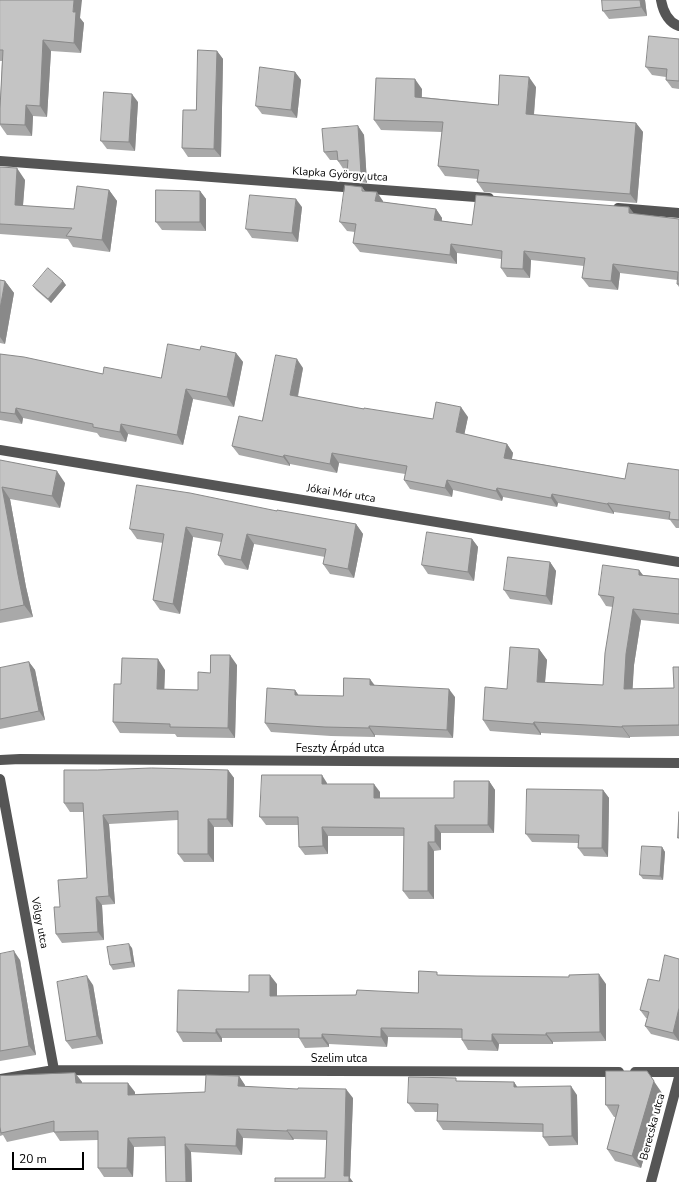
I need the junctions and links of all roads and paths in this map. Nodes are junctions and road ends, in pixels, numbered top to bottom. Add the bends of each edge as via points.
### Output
1 (662, 0) edge
2 (676, 25) edge
3 (0, 161) edge
4 (497, 199) edge
5 (608, 208) edge
6 (679, 213) edge
7 (0, 450) edge
8 (679, 562) edge
9 (0, 760) edge
10 (679, 763) edge
11 (0, 779) edge
12 (54, 1070) junction
13 (679, 1072) edge
14 (679, 1078) edge
15 (0, 1079) edge
16 (651, 1182) edge

1 - 2 street via 667,16
3 - 4 street, Klapka György utca
5 - 6 street
7 - 8 street, Jókai Mór utca
9 - 10 street, Feszty Árpád utca via 20,758
11 - 12 street, Völgy utca
12 - 13 street, Szelim utca
12 - 15 street, Szelim utca
14 - 16 street, Berecska utca

